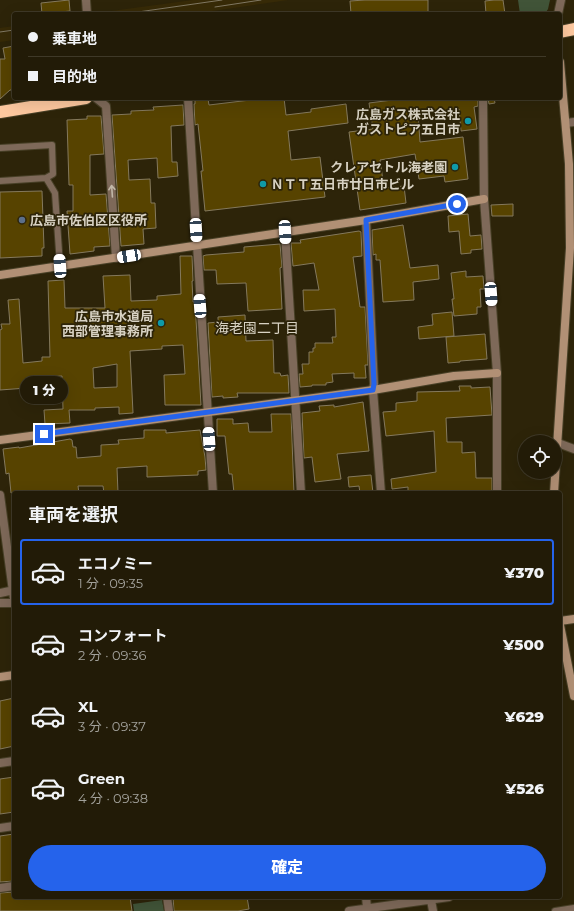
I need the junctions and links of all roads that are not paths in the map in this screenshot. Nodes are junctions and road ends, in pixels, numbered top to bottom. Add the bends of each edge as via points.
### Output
1 (86, 0) edge
2 (561, 0) edge
3 (87, 12) edge
4 (558, 12) edge
5 (574, 30) edge
6 (562, 32) edge
7 (562, 74) edge
8 (74, 100) edge
9 (98, 100) edge
10 (188, 100) edge
11 (484, 100) edge
12 (0, 112) edge
13 (570, 122) edge
14 (0, 148) edge
15 (46, 178) junction
16 (0, 181) edge
17 (484, 199) junction
18 (366, 220) junction
19 (285, 232) junction
20 (196, 245) junction
21 (116, 258) junction
22 (60, 266) junction
23 (0, 275) edge
24 (497, 373) junction
25 (373, 390) junction
26 (296, 400) junction
27 (207, 413) junction
28 (558, 435) edge
29 (0, 440) edge
30 (562, 444) edge
31 (574, 449) edge
32 (555, 479) edge
33 (213, 491) edge
34 (301, 491) edge
35 (381, 491) edge
36 (498, 491) edge
37 (554, 491) edge
38 (0, 495) edge
39 (12, 583) edge
40 (12, 590) edge
41 (0, 593) edge
42 (0, 603) edge
43 (12, 603) edge
44 (574, 619) edge
45 (562, 621) edge
46 (562, 635) edge
47 (12, 675) edge
48 (0, 677) edge
49 (574, 696) edge
50 (12, 761) edge
51 (0, 763) edge
52 (12, 826) edge
53 (0, 828) edge
54 (12, 886) edge
55 (0, 888) edge
56 (167, 899) edge
57 (366, 899) edge
58 (429, 899) edge
59 (367, 908) junction
60 (574, 908) edge
61 (169, 911) edge
62 (349, 911) edge
63 (433, 911) edge
64 (555, 911) edge

1 - 3 street
2 - 4 street
5 - 6 highway
7 - 13 street
8 - 12 highway
21 -> 9 street via 106,106
10 - 20 street
11 - 17 street
13 - 28 street via 570,248
14 - 15 lane via 52,145 53,174
15 - 16 lane
15 - 22 lane via 55,193
17 - 18 street
17 - 24 street
18 - 19 street
18 - 25 street
19 - 20 street
19 - 26 street
20 - 21 street
20 - 27 street
21 - 22 street
22 - 23 street
24 - 25 street via 454,376
24 - 36 street
25 - 26 street
25 - 35 street
26 - 27 street
26 - 34 street
27 - 29 street
27 - 33 street
30 - 31 street
32 - 37 street
38 - 39 street
40 - 41 street
42 - 43 street
44 - 45 street
46 - 49 street
47 - 48 street
50 - 51 street
52 - 53 street
54 - 55 street
56 - 61 street
57 - 59 street
58 - 59 street
58 - 63 street
59 - 62 street
60 - 64 lane

